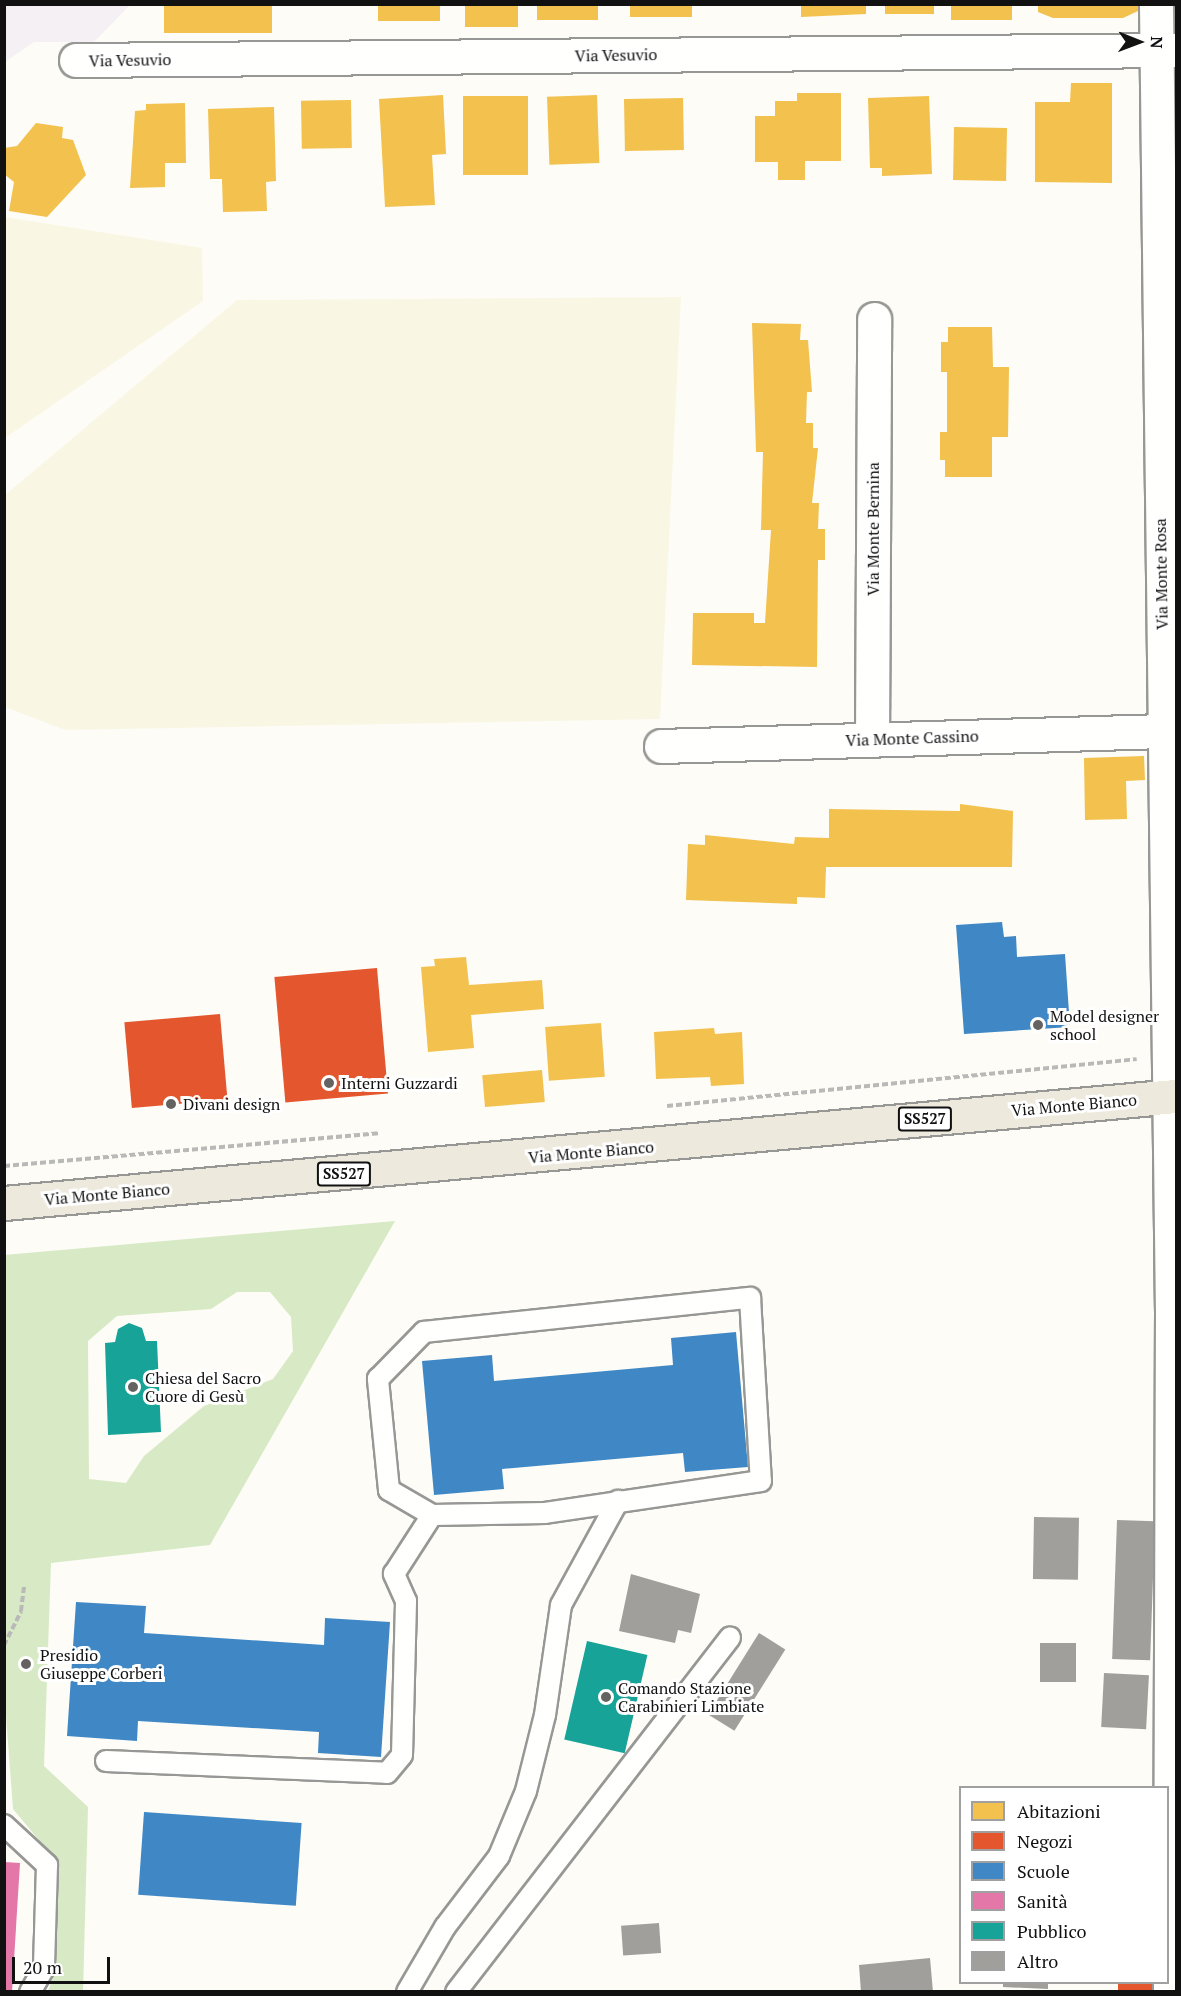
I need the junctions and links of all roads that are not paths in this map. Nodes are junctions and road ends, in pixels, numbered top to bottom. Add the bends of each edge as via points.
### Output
1 (1156, 4) edge
2 (1166, 50) edge
3 (76, 60) dead end
4 (874, 319) dead end
5 (1162, 731) junction
6 (872, 739) junction
7 (661, 746) dead end
8 (1171, 1096) edge
9 (4, 1203) edge
10 (1174, 1325) edge
11 (618, 1501) junction
12 (432, 1515) junction
13 (730, 1637) dead end
14 (106, 1761) dead end
15 (4, 1825) edge
16 (30, 1992) edge
17 (407, 1992) edge
18 (456, 1992) edge
19 (1170, 1992) edge

1 - 2 street, Via Monte Rosa
2 - 3 street, Via Vesuvio
2 - 5 street, Via Monte Rosa
4 - 6 street, Via Monte Bernina
5 - 6 street, Via Monte Cassino
5 - 8 street, Via Monte Rosa via 1166,1056
6 - 7 street, Via Monte Cassino
8 - 9 main road, Via Monte Bianco / SS527
8 - 10 street, Via Monte Rosa
10 - 19 street, Via Monte Rosa
11 - 12 lane via 545,1513
11 - 12 lane via 761,1481 750,1298 424,1332 378,1379 389,1490
11 - 17 lane via 561,1605 545,1715 526,1791 499,1856 445,1927
12 - 14 lane via 394,1574 406,1601 402,1755 387,1773
13 - 18 lane
15 - 16 lane via 46,1865 44,1968

